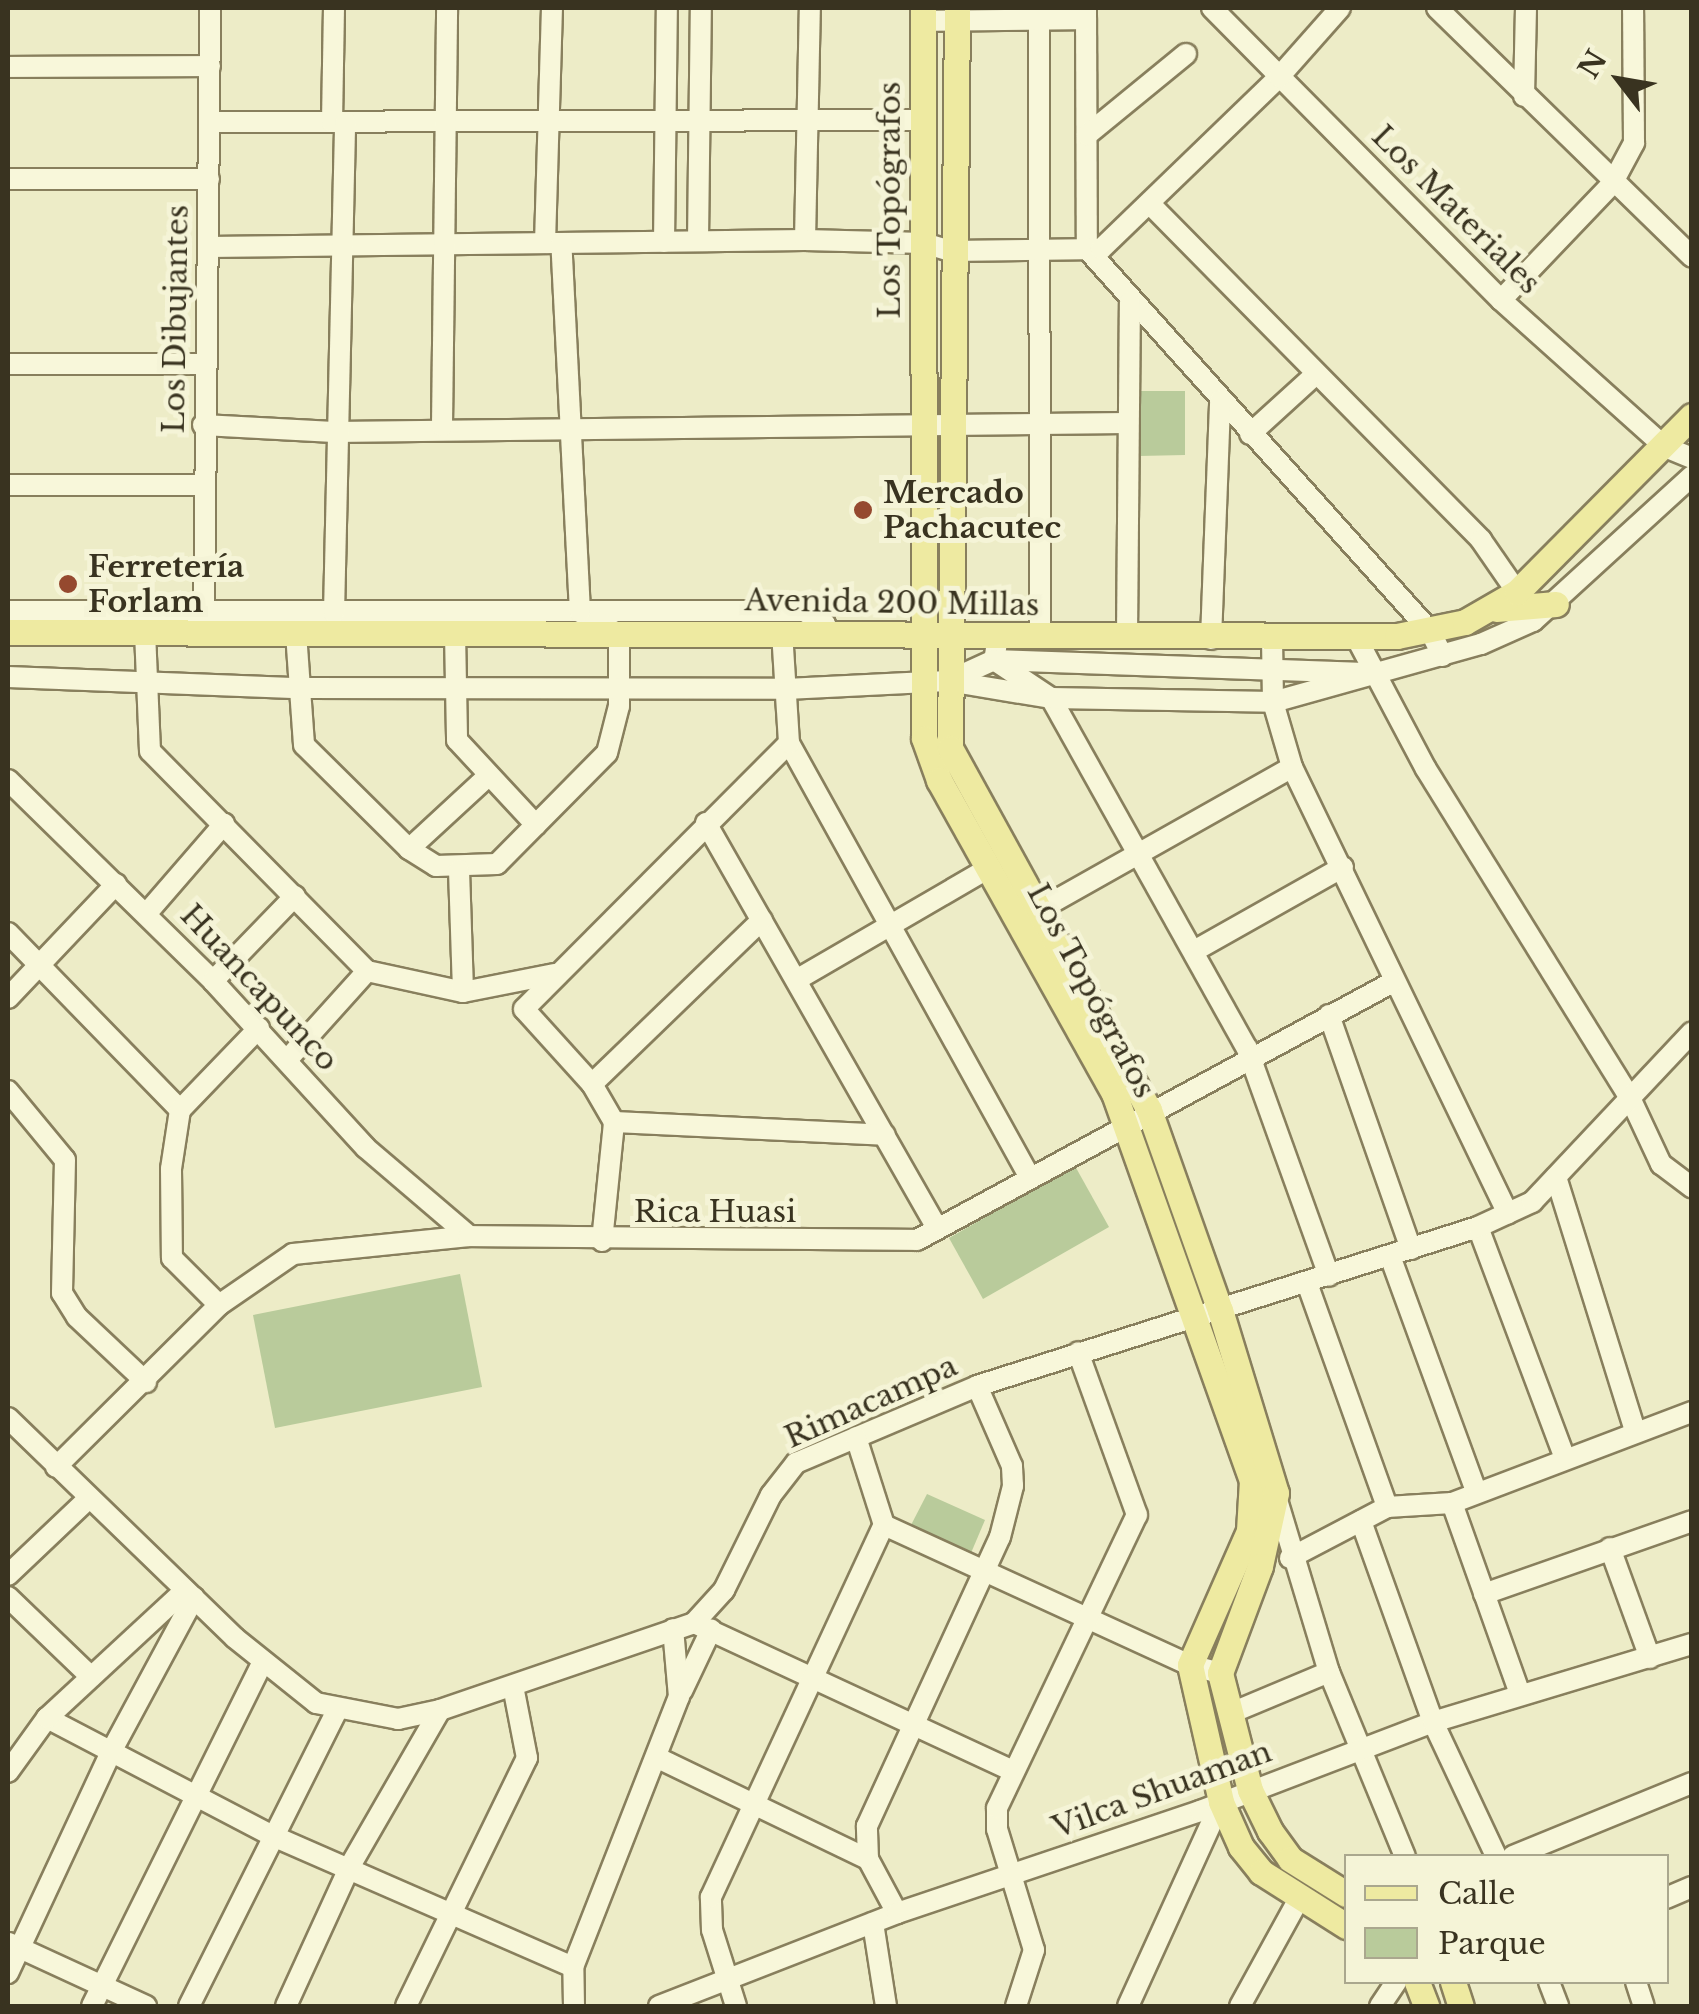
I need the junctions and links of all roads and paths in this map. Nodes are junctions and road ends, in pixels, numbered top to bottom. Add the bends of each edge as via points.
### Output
1 (210, 8) edge
2 (334, 8) edge
3 (447, 8) edge
4 (552, 8) edge
5 (667, 8) edge
6 (701, 8) edge
7 (810, 8) edge
8 (1340, 8) edge
9 (1526, 8) edge
10 (1633, 8) edge
11 (1441, 10) edge
12 (1218, 11) edge
13 (1086, 13) edge
14 (922, 14) edge
15 (957, 14) edge
16 (1038, 14) edge
17 (1186, 54) dead end
18 (210, 66) junction
19 (8, 67) edge
20 (1280, 77) junction
21 (1524, 96) junction
22 (667, 120) junction
23 (810, 120) junction
24 (923, 120) junction
25 (550, 121) junction
26 (701, 121) junction
27 (210, 122) junction
28 (338, 122) junction
29 (446, 122) junction
30 (1086, 136) junction
31 (209, 178) junction
32 (8, 179) edge
33 (1612, 184) junction
34 (1150, 204) junction
35 (804, 240) junction
36 (698, 241) junction
37 (664, 242) junction
38 (553, 243) junction
39 (924, 243) junction
40 (444, 244) junction
41 (341, 246) junction
42 (208, 247) junction
43 (1086, 249) junction
44 (1039, 250) junction
45 (951, 251) junction
46 (1692, 257) edge
47 (1502, 300) junction
48 (1130, 302) junction
49 (8, 364) edge
50 (206, 364) junction
51 (1316, 374) junction
52 (1220, 400) junction
53 (1692, 416) edge
54 (1040, 422) junction
55 (949, 423) junction
56 (1126, 423) junction
57 (203, 424) junction
58 (572, 424) junction
59 (922, 424) junction
60 (442, 426) junction
61 (334, 432) junction
62 (1250, 434) junction
63 (1665, 448) junction
64 (1692, 458) edge
65 (1692, 476) edge
66 (8, 485) edge
67 (204, 486) junction
68 (1516, 592) junction
69 (1556, 604) junction
70 (1490, 609) junction
71 (8, 611) edge
72 (580, 612) junction
73 (334, 613) junction
74 (204, 623) junction
75 (1430, 631) junction
76 (8, 632) edge
77 (145, 632) junction
78 (296, 633) junction
79 (782, 633) junction
80 (455, 634) junction
81 (619, 634) junction
82 (826, 635) junction
83 (934, 635) junction
84 (1128, 637) junction
85 (1040, 638) junction
86 (1212, 638) junction
87 (1272, 638) junction
88 (1356, 638) junction
89 (996, 648) junction
90 (1443, 656) junction
91 (1272, 666) junction
92 (1375, 674) junction
93 (8, 677) edge
94 (948, 681) junction
95 (143, 684) junction
96 (920, 684) junction
97 (456, 686) junction
98 (299, 688) junction
99 (620, 688) junction
100 (786, 689) junction
101 (1051, 698) junction
102 (1273, 702) junction
103 (789, 743) junction
104 (1292, 766) junction
105 (487, 776) junction
106 (8, 780) edge
107 (706, 823) junction
108 (224, 824) junction
109 (536, 825) junction
110 (409, 849) junction
111 (1137, 852) junction
112 (1343, 867) junction
113 (988, 868) junction
114 (459, 870) junction
115 (116, 884) junction
116 (295, 896) junction
117 (146, 913) junction
118 (1029, 916) junction
119 (762, 920) junction
120 (888, 928) junction
121 (8, 933) edge
122 (1194, 951) junction
123 (40, 966) junction
124 (367, 970) junction
125 (554, 974) junction
126 (798, 980) junction
127 (214, 981) junction
128 (1393, 982) junction
129 (462, 992) junction
130 (8, 998) edge
131 (1329, 1015) junction
132 (259, 1028) junction
133 (1692, 1032) edge
134 (1250, 1056) junction
135 (287, 1060) junction
136 (592, 1084) junction
137 (8, 1092) edge
138 (1631, 1100) junction
139 (180, 1110) junction
140 (1149, 1110) junction
141 (614, 1122) junction
142 (1125, 1123) junction
143 (885, 1135) junction
144 (1030, 1178) junction
145 (1556, 1178) junction
146 (1692, 1187) edge
147 (1508, 1213) junction
148 (1478, 1227) junction
149 (937, 1228) junction
150 (469, 1236) junction
151 (602, 1241) junction
152 (1411, 1249) junction
153 (1390, 1256) junction
154 (1329, 1276) junction
155 (1307, 1283) junction
156 (218, 1306) junction
157 (1209, 1314) junction
158 (1078, 1352) junction
159 (146, 1382) junction
160 (977, 1386) junction
161 (1692, 1412) edge
162 (8, 1418) edge
163 (1635, 1430) junction
164 (856, 1438) junction
165 (1565, 1458) junction
166 (56, 1467) junction
167 (1476, 1491) junction
168 (1276, 1493) junction
169 (88, 1499) junction
170 (1452, 1503) junction
171 (1387, 1507) junction
172 (1362, 1521) junction
173 (1692, 1521) edge
174 (884, 1525) junction
175 (1610, 1548) junction
176 (1290, 1558) junction
177 (985, 1569) junction
178 (8, 1576) edge
179 (189, 1594) junction
180 (1484, 1594) junction
181 (8, 1597) edge
182 (1083, 1618) junction
183 (703, 1626) junction
184 (673, 1629) junction
185 (1691, 1646) edge
186 (1650, 1658) junction
187 (263, 1661) junction
188 (1190, 1665) junction
189 (1220, 1672) junction
190 (1329, 1672) junction
191 (810, 1673) junction
192 (91, 1677) junction
193 (513, 1686) junction
194 (1520, 1694) junction
195 (679, 1698) junction
196 (440, 1710) junction
197 (336, 1712) junction
198 (1231, 1713) junction
199 (46, 1718) junction
200 (1434, 1722) junction
201 (912, 1724) junction
202 (112, 1750) junction
203 (1362, 1750) junction
204 (660, 1758) junction
205 (10, 1761) edge
206 (1010, 1770) junction
207 (1692, 1783) edge
208 (1250, 1790) junction
209 (198, 1794) junction
210 (1222, 1802) junction
211 (754, 1803) junction
212 (273, 1836) junction
213 (1404, 1854) edge
214 (1495, 1854) edge
215 (1518, 1854) edge
216 (868, 1859) junction
217 (350, 1866) junction
218 (1013, 1874) junction
219 (1344, 1893) edge
220 (1300, 1897) junction
221 (450, 1912) junction
222 (898, 1913) junction
223 (873, 1923) junction
224 (1344, 1925) edge
225 (14, 1945) edge
226 (573, 1967) junction
227 (8, 1973) edge
228 (729, 1980) junction
229 (104, 1984) junction
230 (1395, 1984) edge
231 (410, 2003) edge
232 (92, 2006) edge
233 (146, 2006) edge
234 (189, 2006) edge
235 (286, 2006) edge
236 (574, 2006) edge
237 (659, 2006) edge
238 (736, 2006) edge
239 (886, 2006) edge
240 (1016, 2006) edge
241 (1128, 2006) edge
242 (1240, 2006) edge
243 (1380, 2006) edge

1 - 18 street, Los Dibujantes
2 - 28 street
3 - 29 street
4 - 25 street
5 - 22 street
6 - 26 street
7 - 23 street
8 - 20 street
9 - 21 street
10 - 33 street via 1637,134
11 - 21 street
12 - 20 street, Los Materiales
13 - 16 street
13 - 30 street
14 - 15 street
14 - 24 main road, Los Topógrafos
15 - 16 street
15 - 45 main road, Los Topógrafos
16 - 44 street
17 - 30 street
18 - 19 street
18 - 27 street, Los Dibujantes
20 - 34 street
20 - 47 street, Los Materiales
21 - 33 street
22 - 25 street
22 - 26 street
22 - 37 street
23 - 24 street
23 - 26 street
23 - 35 street
24 - 39 main road, Los Topógrafos
25 - 29 street
25 - 38 street
26 - 36 street
27 - 28 street
27 - 31 street, Los Dibujantes
28 - 29 street
28 - 41 street
29 - 40 street
30 - 43 street
31 - 32 street
31 - 42 street, Los Dibujantes
33 - 46 street
33 - 47 street
34 - 43 street via 1106,247
34 - 51 street
35 - 36 street
35 - 39 street
36 - 37 street
37 - 38 street
38 - 40 street
38 - 58 street
39 - 45 street
39 - 59 main road, Los Topógrafos
40 - 41 street
40 - 60 street
41 - 42 street
41 - 61 street
42 - 50 street, Los Dibujantes
43 - 44 street
43 - 48 street
44 - 45 street
44 - 54 street
45 - 55 main road, Los Topógrafos
47 - 63 street, Los Materiales
48 - 52 street
48 - 56 street
49 - 50 street
50 - 57 street, Los Dibujantes
51 - 62 street
51 - 68 street via 1481,540
52 - 62 street
52 - 86 street
53 - 63 main road, Avenida 200 Millas
54 - 55 street
54 - 56 street
54 - 85 street
55 - 59 street
55 - 83 main road, Los Topógrafos
56 - 84 street
57 - 61 street
57 - 67 street, Los Dibujantes
58 - 59 street
58 - 60 street
58 - 72 street
59 - 83 main road, Los Topógrafos
60 - 61 street
61 - 73 street
62 - 75 street
63 - 64 street
63 - 68 main road, Avenida 200 Millas
65 - 69 street
66 - 67 street
67 - 74 street, Los Dibujantes
68 - 70 main road, Avenida 200 Millas
69 - 70 main road
69 - 90 street via 1516,629
70 - 75 main road, Avenida 200 Millas
71 - 74 street
72 - 73 street
72 - 81 street
72 - 82 street via 804,612 825,624
73 - 74 street
74 - 77 main road, Avenida 200 Millas
74 - 78 main road, Avenida 200 Millas
75 - 88 main road, Avenida 200 Millas
75 - 90 street
76 - 77 main road, Avenida 200 Millas
77 - 95 street
78 - 80 main road, Avenida 200 Millas
78 - 98 street
79 - 81 main road, Avenida 200 Millas
79 - 82 main road, Avenida 200 Millas
79 - 100 street
80 - 81 main road, Avenida 200 Millas
80 - 97 street
81 - 99 street
82 - 83 main road, Avenida 200 Millas
83 - 89 main road, Avenida 200 Millas
83 - 94 main road, Los Topógrafos
83 - 96 main road, Los Topógrafos
84 - 85 main road, Avenida 200 Millas
84 - 86 main road, Avenida 200 Millas
85 - 89 main road, Avenida 200 Millas
86 - 87 main road, Avenida 200 Millas
87 - 88 main road, Avenida 200 Millas
87 - 91 street
88 - 92 street
89 - 91 street
89 - 94 street
89 - 101 street
90 - 92 street
91 - 92 street
91 - 102 street
92 - 102 street
92 - 138 street
93 - 95 street
94 - 96 street
94 - 101 street
94 - 118 main road, Los Topógrafos via 950,748
95 - 98 street
95 - 108 street via 145,742
96 - 100 street
96 - 113 main road, Los Topógrafos via 928,756
97 - 98 street
97 - 99 street
97 - 105 street via 457,740
98 - 110 street via 304,746
99 - 100 street
99 - 109 street via 607,753
100 - 103 street
101 - 102 street
101 - 111 street
102 - 104 street
103 - 107 street
103 - 120 street
104 - 111 street
104 - 112 street
105 - 109 street
105 - 110 street
106 - 115 street, Huancapunco
107 - 119 street
107 - 125 street
108 - 116 street
108 - 117 street
109 - 114 street via 497,864
110 - 114 street via 436,866
111 - 118 street
111 - 122 street
112 - 122 street
112 - 128 street
113 - 118 main road, Los Topógrafos
113 - 120 street
114 - 129 street
115 - 117 street, Huancapunco
115 - 123 street
116 - 124 street
116 - 127 street
117 - 127 street, Huancapunco
118 - 140 main road, Los Topógrafos
118 - 142 main road, Los Topógrafos
119 - 126 street
119 - 136 street
120 - 126 street
120 - 144 street
121 - 123 street
122 - 134 street
123 - 130 street
123 - 139 street
124 - 129 street
124 - 135 street
125 - 129 street
125 - 136 street via 524,1009
126 - 143 street
127 - 132 street, Huancapunco
128 - 131 street, Rica Huasi
128 - 147 street
131 - 134 street, Rica Huasi
131 - 152 street
132 - 135 street, Huancapunco
132 - 139 street
133 - 138 street, Rimacampa
134 - 140 street, Rica Huasi
134 - 154 street
135 - 150 street, Huancapunco via 366,1148
136 - 141 street
137 - 159 street via 65,1160 62,1293 77,1317
138 - 145 street, Rimacampa
138 - 146 street via 1662,1164
139 - 156 street via 171,1169 172,1258
140 - 142 street, Rica Huasi
140 - 157 main road, Los Topógrafos
141 - 143 street
141 - 151 street
142 - 144 street, Rica Huasi
142 - 157 main road, Los Topógrafos
143 - 149 street
144 - 149 street, Rica Huasi
145 - 147 street, Rimacampa via 1532,1202
145 - 163 street
147 - 148 street, Rimacampa
148 - 152 street, Rimacampa
148 - 165 street
149 - 151 street, Rica Huasi via 917,1240 859,1243
150 - 151 street, Rica Huasi
150 - 156 street, Rica Huasi via 293,1254
152 - 153 street, Rimacampa
153 - 154 street, Rimacampa
153 - 167 street
154 - 155 street, Rimacampa
155 - 157 street, Rimacampa
155 - 171 street
156 - 159 street, Rica Huasi
157 - 158 street, Rimacampa
157 - 168 main road, Los Topógrafos
157 - 188 main road, Los Topógrafos via 1252,1480 1252,1513
158 - 160 street, Rimacampa
158 - 182 street via 1137,1514
159 - 166 street, Rica Huasi
160 - 164 street, Rimacampa
160 - 177 street via 1012,1466 1013,1486
161 - 163 street
162 - 166 street
163 - 165 street
164 - 174 street
164 - 183 street, Rimacampa via 785,1474
165 - 167 street
166 - 169 street
167 - 170 street
168 - 176 street
168 - 189 main road, Los Topógrafos via 1260,1566
169 - 178 street
169 - 179 street
170 - 171 street
170 - 180 street
171 - 172 street
172 - 176 street
172 - 200 street
173 - 175 street
174 - 177 street
174 - 191 street
175 - 180 street
175 - 186 street
176 - 190 street
177 - 182 street
177 - 201 street
179 - 187 street
179 - 192 street
179 - 202 street
180 - 194 street
181 - 192 street
182 - 188 street
182 - 206 street
183 - 184 street
183 - 191 street
183 - 195 street, Rimacampa
184 - 193 street
184 - 195 street
185 - 186 street, Vilca Shuaman
186 - 194 street, Vilca Shuaman
187 - 197 street
187 - 209 street
188 - 189 street
188 - 210 main road
189 - 198 main road
190 - 198 street
190 - 203 street
191 - 201 street
191 - 211 street
192 - 199 street
193 - 196 street
193 - 221 street via 527,1758
194 - 200 street, Vilca Shuaman
195 - 204 street
196 - 197 street via 398,1719
196 - 217 street
197 - 212 street
198 - 208 main road
199 - 202 street
199 - 205 street
200 - 203 street, Vilca Shuaman
200 - 214 street
201 - 206 street
201 - 216 street via 874,1804
202 - 209 street
202 - 225 street
203 - 208 street, Vilca Shuaman
203 - 213 street
204 - 211 street
204 - 226 street
206 - 218 street via 997,1828
207 - 215 street
208 - 210 street, Vilca Shuaman
208 - 219 main road via 1290,1860
209 - 212 street
209 - 229 street
210 - 218 street, Vilca Shuaman
210 - 220 main road via 1240,1847 1261,1872
210 - 241 street
211 - 216 street
211 - 228 street via 710,1897 712,1930
212 - 217 street
212 - 234 street
216 - 222 street
217 - 221 street
217 - 235 street
218 - 222 street, Vilca Shuaman
218 - 240 street via 1034,1950
220 - 224 main road
220 - 242 street
221 - 226 street
221 - 231 street
222 - 223 street, Vilca Shuaman
223 - 228 street, Vilca Shuaman
223 - 239 street
225 - 227 street
225 - 229 street
226 - 236 street
228 - 237 street, Vilca Shuaman
228 - 238 street
229 - 232 street
229 - 233 street
230 - 243 street

